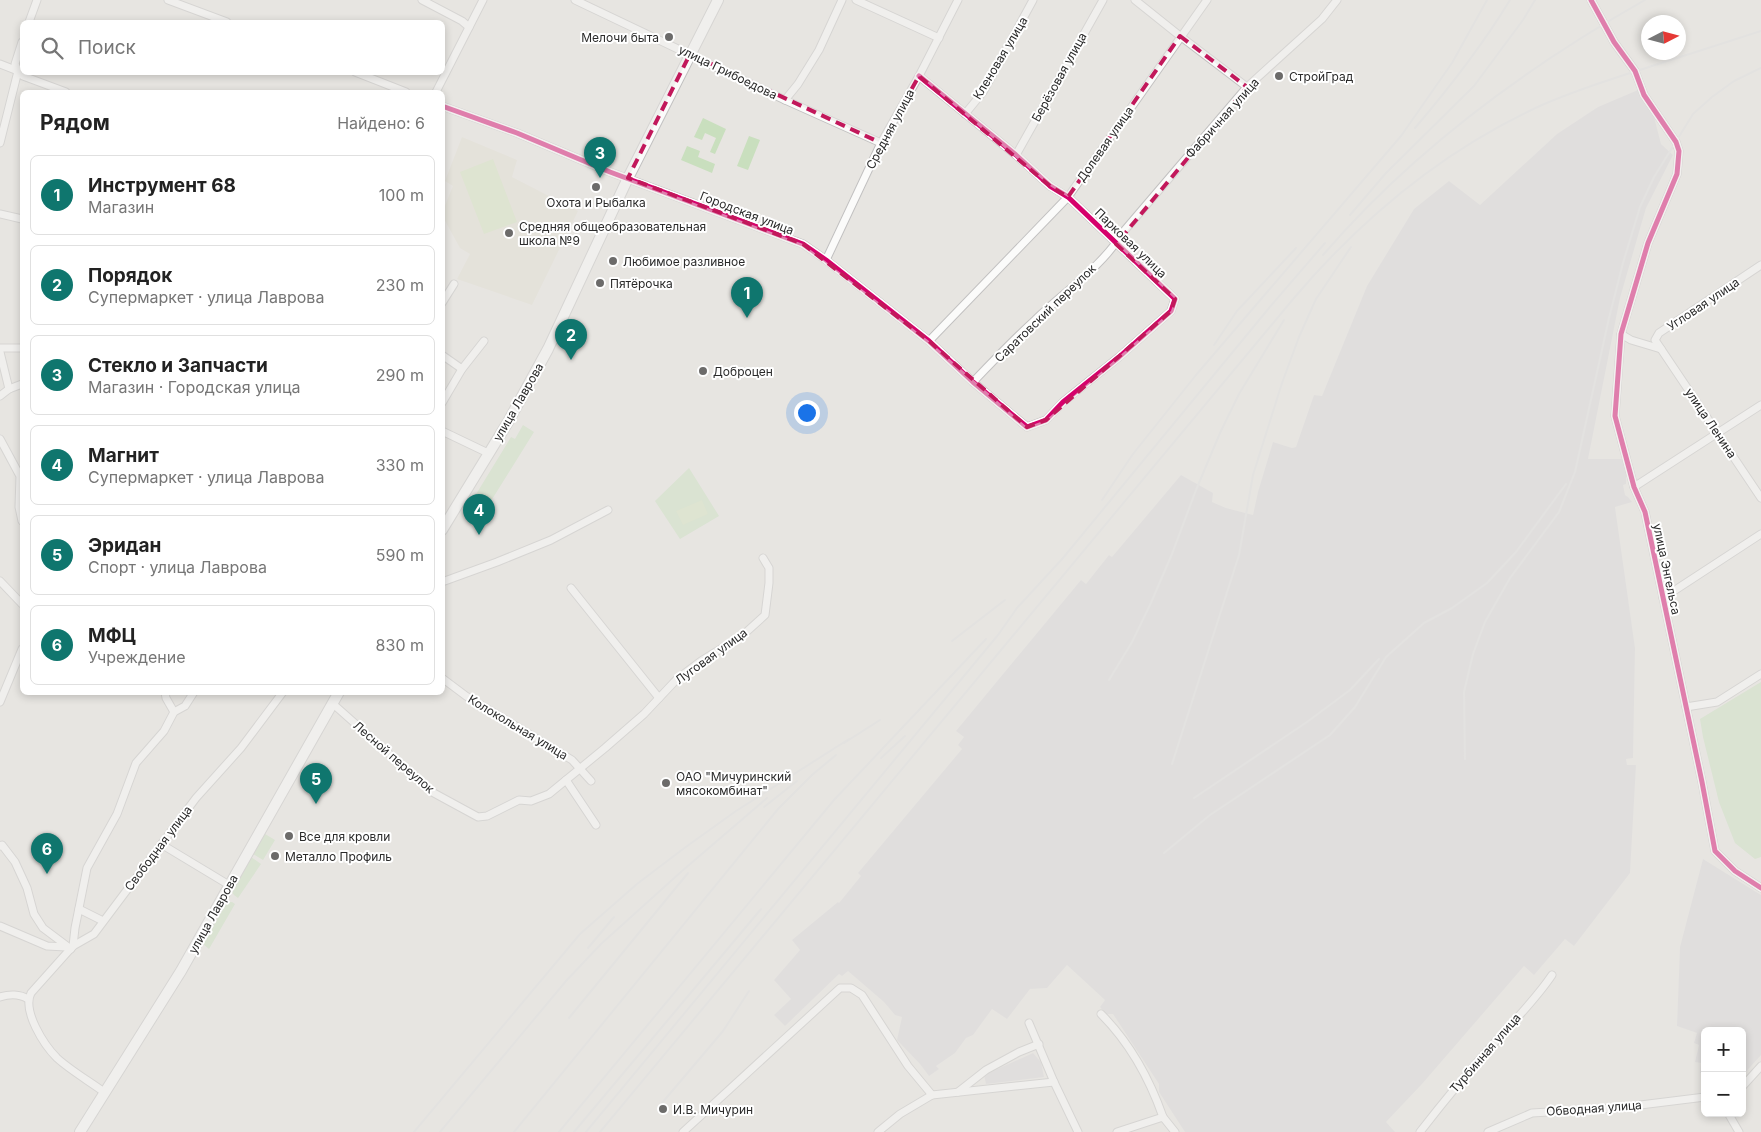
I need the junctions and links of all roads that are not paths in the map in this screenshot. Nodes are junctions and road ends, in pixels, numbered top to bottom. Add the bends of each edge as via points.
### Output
1 (37, 0) edge
2 (168, 0) edge
3 (422, 0) edge
4 (483, 0) edge
5 (575, 0) edge
6 (718, 0) edge
7 (842, 0) edge
8 (856, 0) edge
9 (958, 0) edge
10 (1033, 0) edge
11 (1103, 0) edge
12 (1135, 0) edge
13 (1206, 0) edge
14 (1337, 0) edge
15 (1591, 0) edge
16 (30, 20) edge
17 (222, 20) edge
18 (469, 27) junction
19 (1180, 36) junction
20 (939, 38) junction
21 (20, 48) edge
22 (690, 54) junction
23 (0, 64) edge
24 (18, 71) junction
25 (445, 74) edge
26 (23, 75) edge
27 (363, 75) edge
28 (445, 75) edge
29 (919, 76) junction
30 (1247, 87) junction
31 (61, 90) edge
32 (401, 90) edge
33 (437, 90) edge
34 (785, 100) junction
35 (445, 107) edge
36 (964, 114) junction
37 (0, 143) edge
38 (881, 143) junction
39 (1016, 155) junction
40 (628, 178) junction
41 (1068, 197) junction
42 (0, 214) edge
43 (20, 219) edge
44 (1116, 244) junction
45 (826, 260) junction
46 (1761, 265) edge
47 (454, 284) dead end
48 (445, 298) edge
49 (1620, 334) junction
50 (484, 341) dead end
51 (929, 341) junction
52 (0, 348) edge
53 (20, 348) edge
54 (1661, 349) junction
55 (0, 352) edge
56 (445, 357) edge
57 (462, 368) junction
58 (973, 382) junction
59 (20, 385) edge
60 (9, 389) junction
61 (0, 396) edge
62 (445, 398) edge
63 (1761, 405) edge
64 (1027, 426) joint
65 (445, 432) edge
66 (1718, 434) junction
67 (0, 440) edge
68 (488, 453) junction
69 (20, 474) edge
70 (1634, 488) junction
71 (1761, 498) edge
72 (608, 510) dead end
73 (445, 525) edge
74 (1761, 534) edge
75 (763, 558) dead end
76 (0, 581) edge
77 (445, 581) edge
78 (571, 588) dead end
79 (1663, 598) junction
80 (20, 602) edge
81 (20, 654) edge
82 (1761, 674) edge
83 (445, 680) edge
84 (166, 695) edge
85 (192, 695) edge
86 (281, 695) edge
87 (337, 695) edge
88 (659, 698) junction
89 (0, 702) edge
90 (332, 703) junction
91 (1686, 708) junction
92 (174, 712) junction
93 (580, 768) junction
94 (566, 780) junction
95 (591, 781) dead end
96 (596, 825) dead end
97 (161, 844) junction
98 (0, 846) edge
99 (229, 885) junction
100 (1761, 888) edge
101 (79, 909) junction
102 (103, 921) junction
103 (0, 926) edge
104 (70, 947) junction
105 (1552, 975) dead end
106 (0, 997) edge
107 (28, 999) junction
108 (1101, 1014) dead end
109 (1029, 1023) dead end
110 (1039, 1044) junction
111 (1761, 1066) edge
112 (1054, 1082) junction
113 (1746, 1083) edge
114 (104, 1092) junction
115 (957, 1092) junction
116 (932, 1095) junction
117 (1701, 1097) edge
118 (1163, 1117) junction
119 (1730, 1117) edge
120 (80, 1132) edge
121 (683, 1132) edge
122 (878, 1132) edge
123 (1078, 1132) edge
124 (1117, 1132) edge
125 (1175, 1132) edge
126 (1420, 1132) edge
127 (1488, 1132) edge
128 (1739, 1132) edge

1 - 16 street
2 - 17 street
3 - 18 street
4 - 18 street
5 - 22 street, улица Грибоедова
6 - 22 main road, улица Лаврова
7 - 34 street via 819,50
8 - 20 street
9 - 20 street, Средняя улица
10 - 36 street, Кленовая улица via 983,92
11 - 39 street, Берёзовая улица
12 - 19 street
13 - 19 street, Долевая улица
14 - 30 street, Фабричная улица via 1322,19
15 - 49 street, улица Энгельса via 1679,151 1677,174 1648,243
18 - 25 street
19 - 30 street
19 - 41 street, Долевая улица
20 - 29 street, Средняя улица
21 - 24 street via 15,64
22 - 34 street, улица Грибоедова
22 - 40 main road, улица Лаврова
23 - 24 street
24 - 37 street
26 - 31 street
27 - 32 street
28 - 33 street
29 - 36 street, Парковая улица
29 - 38 street, Средняя улица
30 - 44 street, Фабричная улица
34 - 38 street, улица Грибоедова
35 - 40 street, Городская улица
36 - 39 street, Парковая улица
38 - 45 street, Средняя улица
39 - 41 street, Парковая улица via 1050,186
40 - 45 street, Городская улица via 803,244
40 - 68 main road, улица Лаврова via 548,349
41 - 44 street, Парковая улица
41 - 51 street, Долевая улица
42 - 43 street
44 - 58 street, Саратовский переулок
44 - 64 street, Парковая улица via 1175,299 1170,311 1046,420
45 - 51 street, Городская улица
46 - 54 street, Угловая улица via 1659,333 1655,340
47 - 48 street
49 - 54 street
49 - 70 street, улица Энгельса via 1615,416
50 - 57 street
51 - 58 street, Городская улица
52 - 53 street
54 - 66 street, улица Ленина
55 - 60 street
56 - 57 street
57 - 62 street
58 - 64 street, Городская улица
59 - 60 street
60 - 61 street
63 - 66 street
65 - 68 street
66 - 70 street
66 - 71 street, улица Ленина
67 - 69 street
68 - 73 main road, улица Лаврова
70 - 79 street, улица Энгельса via 1644,512
72 - 77 street via 551,540
74 - 79 street
75 - 88 street, Луговая улица via 769,568 770,583 764,615 743,635 677,679
76 - 80 street
78 - 88 street
79 - 91 street, улица Энгельса
81 - 89 street
82 - 91 street via 1717,702
83 - 93 street, Колокольная улица
84 - 92 street
85 - 92 street via 185,706
86 - 97 street, Свободная улица
87 - 90 main road, улица Лаврова
88 - 93 street, Луговая улица
90 - 94 street, Лесной переулок via 432,792 478,817 487,816 519,800 531,801 548,794
90 - 99 main road, улица Лаврова
91 - 100 street, улица Энгельса via 1715,851 1734,872
92 - 101 street via 164,731 136,763 117,814 87,868
93 - 94 street, Лесной переулок
93 - 95 street, Колокольная улица
94 - 96 street
97 - 99 street
97 - 102 street, Свободная улица
98 - 104 street via 15,862 34,914 44,928
99 - 114 main road, улица Лаврова via 181,971
101 - 102 street
101 - 104 street
102 - 104 street, Свободная улица via 94,934
103 - 104 street via 47,946
104 - 107 street, Свободная улица
105 - 126 street, Турбинная улица
106 - 107 street via 22,996
107 - 114 street via 39,1034 57,1058
108 - 118 street via 1143,1070
109 - 110 street
110 - 112 street
110 - 115 street via 986,1070
111 - 113 street
112 - 115 street
112 - 123 street
114 - 120 main road, улица Лаврова
115 - 116 street
116 - 121 street via 908,1066 862,995 851,988 840,988
116 - 122 street
117 - 127 street, Обводная улица via 1616,1108 1532,1112
118 - 124 street
118 - 125 street
119 - 128 street

